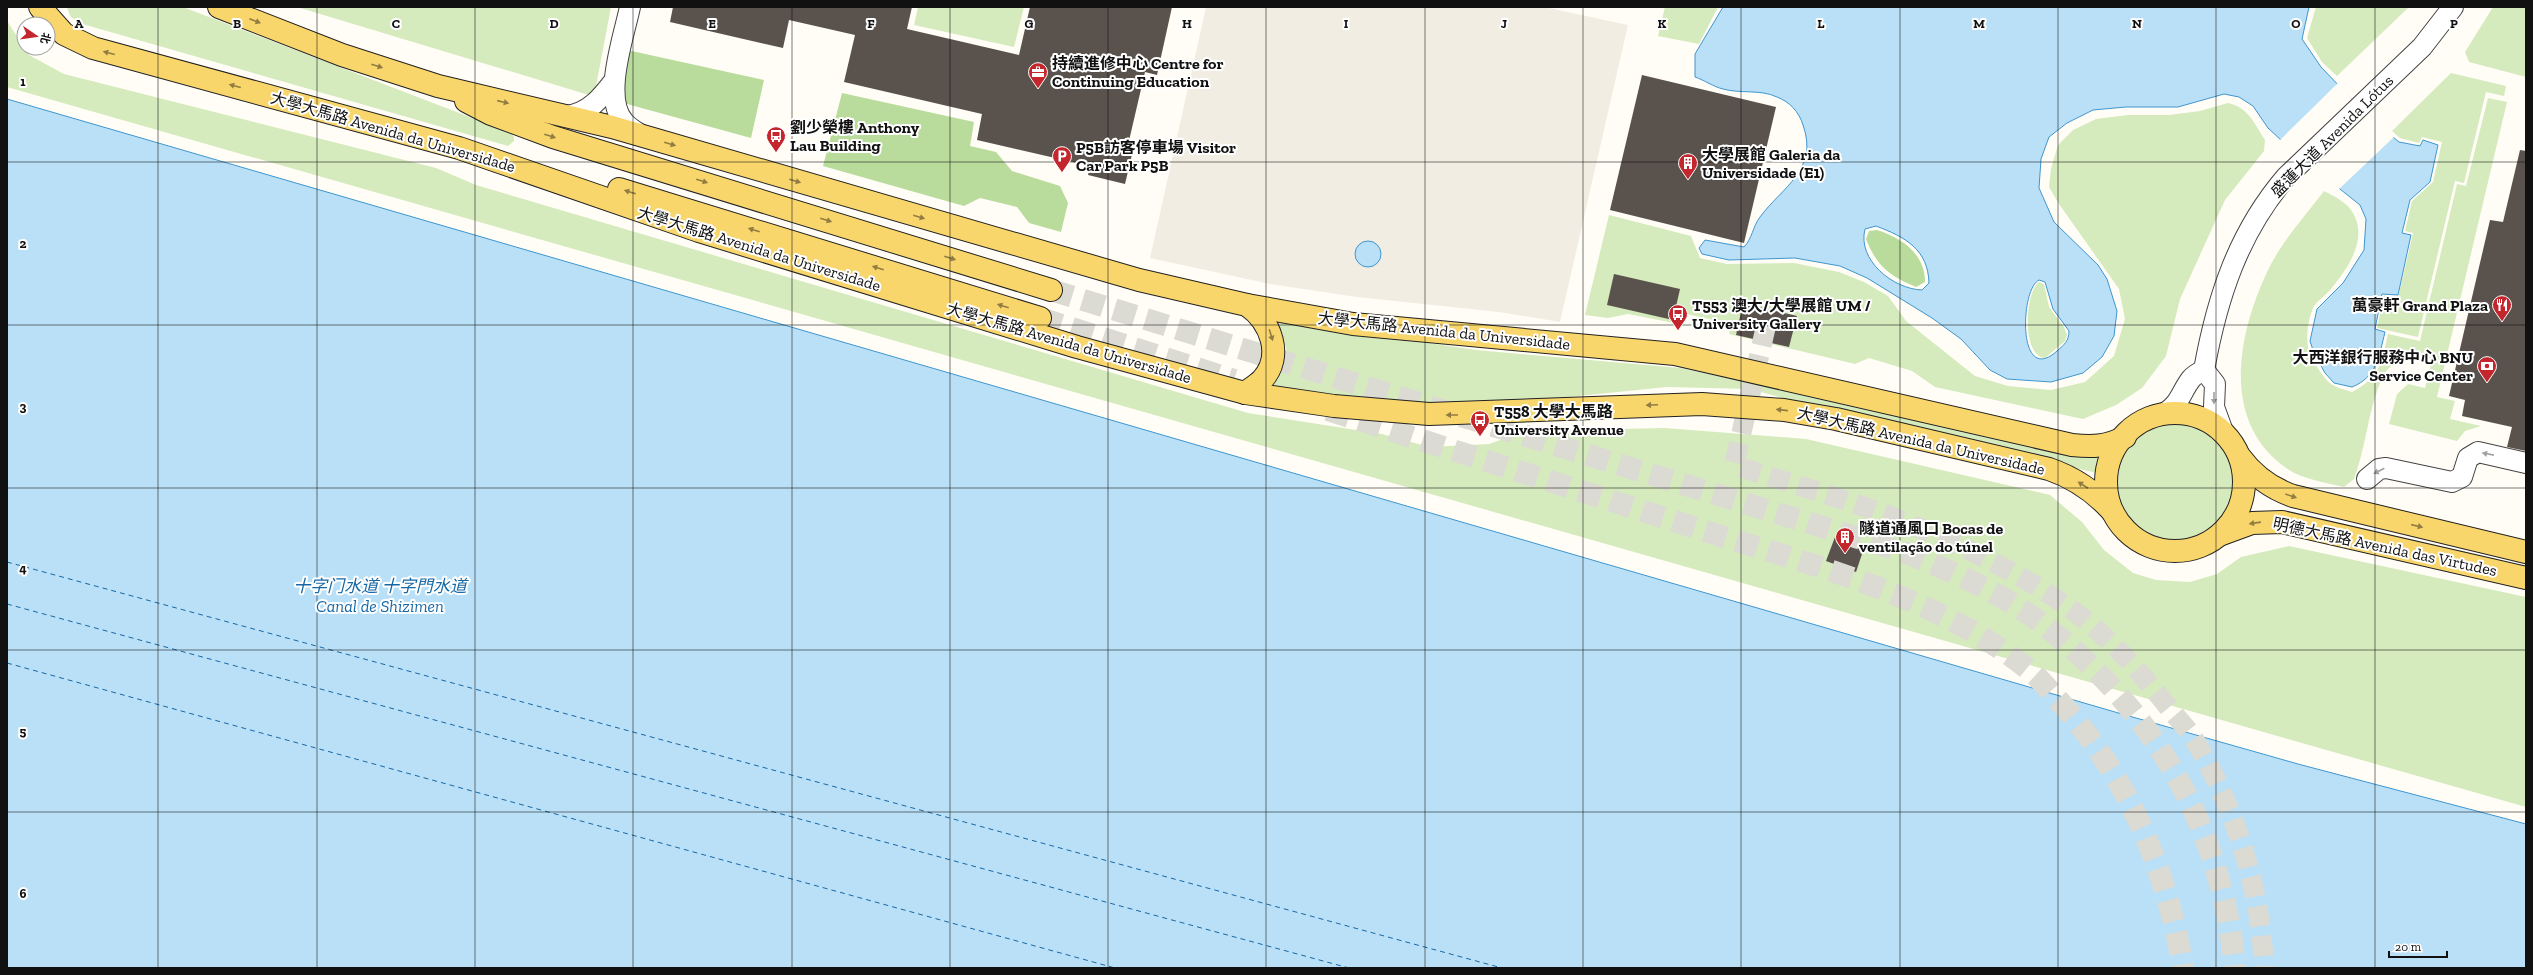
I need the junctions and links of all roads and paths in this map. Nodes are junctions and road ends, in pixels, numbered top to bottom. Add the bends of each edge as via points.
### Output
1 (219, 7) edge
2 (630, 7) edge
3 (2453, 7) edge
4 (46, 11) edge
5 (614, 81) junction
6 (438, 86) junction
7 (567, 116) junction
8 (641, 135) junction
9 (459, 148) junction
10 (1051, 290) tunnel mouth
11 (1247, 305) junction
12 (1040, 318) tunnel mouth
13 (2205, 365) junction
14 (1244, 393) junction
15 (2165, 413) junction
16 (2222, 429) junction
17 (2125, 437) junction
18 (2239, 456) junction
19 (2526, 463) edge
20 (2367, 479) dead end
21 (2112, 511) junction
22 (2222, 534) junction
23 (2526, 552) edge
24 (2526, 578) edge

1 -> 6 main road, 大學大馬路 Avenida da Universidade via 342,55
2 - 5 street
3 - 13 street, 盛蓮大道 Avenida Lótus via 2422,47 2286,177 2257,215 2231,266 2220,296
9 -> 4 main road, 大學大馬路 Avenida da Universidade via 93,48 64,34
5 - 7 street via 588,109
5 - 8 street via 614,98 622,121
6 -> 7 main road, 大學大馬路 Avenida da Universidade
6 -> 10 main road via 491,114 553,136
7 - 8 main road, 大學大馬路 Avenida da Universidade
8 -> 11 main road, 大學大馬路 Avenida da Universidade via 1046,254 1139,280
12 -> 9 main road via 593,182
9 - 14 main road, 大學大馬路 Avenida da Universidade via 699,231 1077,346
11 -> 14 main road via 1264,319 1272,339 1273,351 1272,361 1262,380
11 - 17 main road, 大學大馬路 Avenida da Universidade via 1353,324 1675,354 2072,445 2105,446
13 - 15 street via 2191,378 2180,400
13 -> 16 street via 2215,384 2214,407
21 -> 14 main road, 大學大馬路 Avenida da Universidade via 2088,488 2067,475 2049,469 1836,419 1784,410 1702,404 1429,414 1334,406
15 - 16 main road via 2186,413
15 - 17 main road via 2136,427
16 - 18 main road
17 - 21 main road via 2114,450 2104,485
18 - 22 main road via 2244,476 2243,497 2235,518
18 -> 23 main road, 明德大馬路 Avenida das Virtudes via 2256,476 2278,491
19 -> 20 street via 2478,452 2468,458 2462,477 2452,482 2386,468 2378,469
21 - 22 main road via 2136,539 2153,548 2189,550 2207,544
24 -> 22 main road, 明德大馬路 Avenida das Virtudes via 2282,522 2252,523

